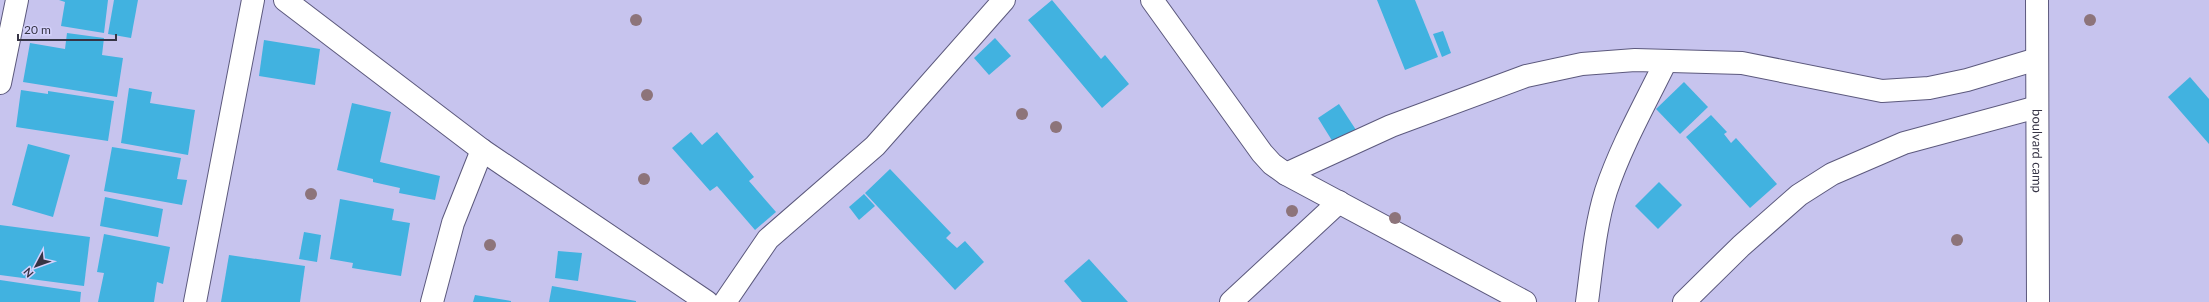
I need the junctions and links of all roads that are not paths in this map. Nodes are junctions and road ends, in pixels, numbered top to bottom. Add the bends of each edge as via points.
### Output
1 (17, 0) edge
2 (253, 0) edge
3 (285, 0) edge
4 (1004, 0) edge
5 (1152, 0) edge
6 (2037, 0) edge
7 (2037, 59) junction
8 (1666, 61) junction
9 (0, 83) edge
10 (2037, 108) junction
11 (482, 150) junction
12 (1286, 174) junction
13 (1339, 202) junction
14 (195, 302) edge
15 (432, 302) edge
16 (707, 302) edge
17 (725, 302) edge
18 (1231, 302) edge
19 (1525, 302) edge
20 (1587, 302) edge
21 (1684, 302) edge
22 (2038, 302) edge

1 - 9 street
2 - 14 street
3 - 11 street
4 - 17 street via 875,146 768,239
5 - 12 street via 1262,153
6 - 7 street, boulvard camp
7 - 8 street via 1967,80 1929,88 1882,90 1742,63
7 - 10 street, boulvard camp
8 - 12 street via 1635,60 1582,64 1526,76 1391,126
8 - 20 street via 1621,153 1606,192
10 - 21 street via 1904,143 1832,174 1800,195 1741,246
10 - 22 street, boulvard camp
11 - 15 street via 453,223
11 - 16 street
12 - 13 street
13 - 18 street
13 - 19 street

